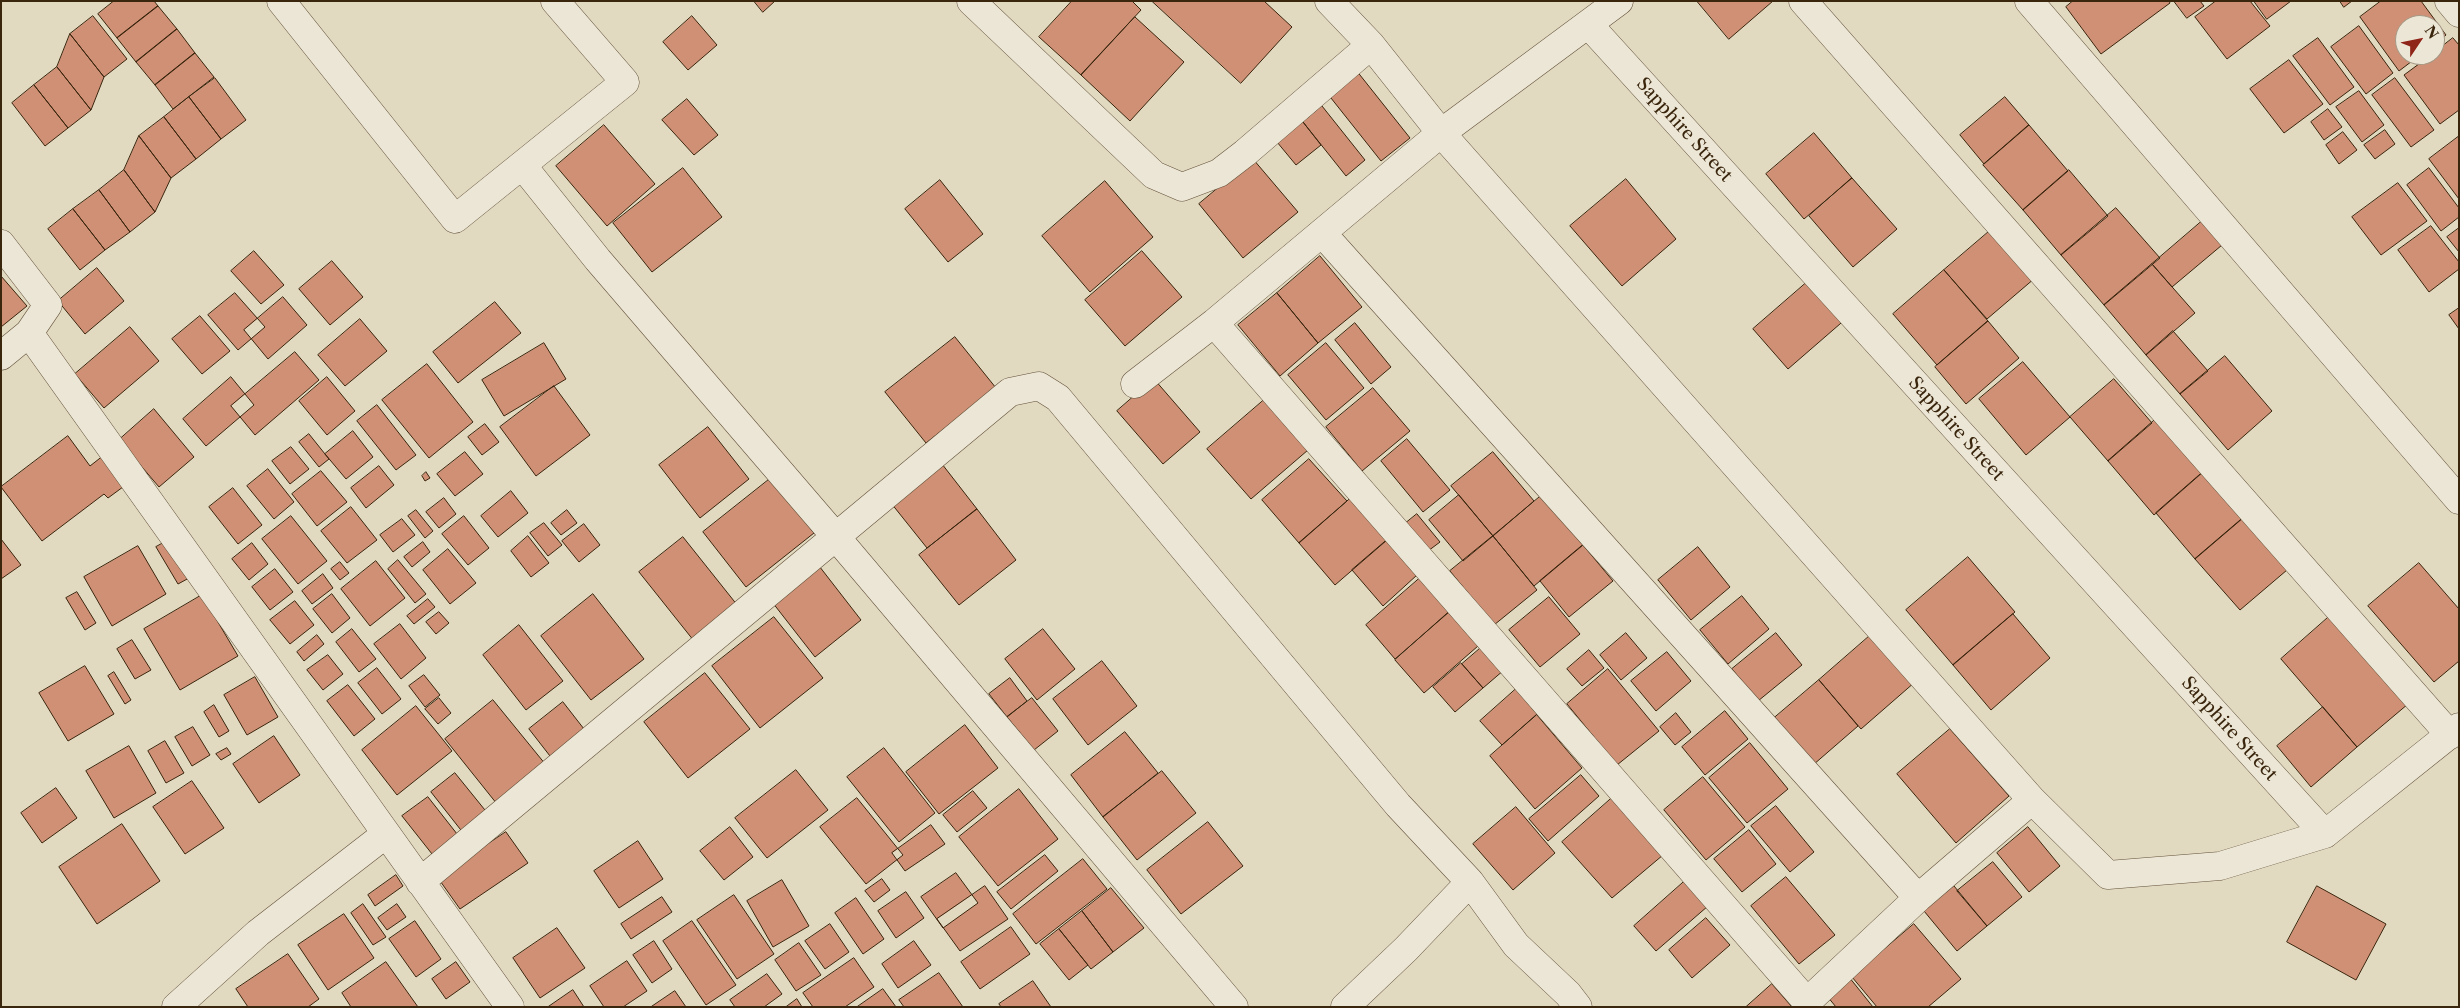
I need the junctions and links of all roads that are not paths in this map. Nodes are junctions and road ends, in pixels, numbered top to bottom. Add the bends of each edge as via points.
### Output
1 (281, 1) edge
2 (555, 1) edge
3 (972, 1) edge
4 (1329, 1) edge
5 (1619, 1) edge
6 (1803, 1) edge
7 (2029, 1) edge
8 (2449, 1) edge
9 (2459, 13) edge
10 (1588, 24) junction
11 (1371, 45) junction
12 (1441, 133) junction
13 (522, 165) junction
14 (1322, 233) junction
15 (1, 244) edge
16 (1214, 322) junction
17 (29, 333) junction
18 (1, 356) edge
19 (1135, 384) dead end
20 (2459, 500) edge
21 (836, 537) junction
22 (2454, 731) edge
23 (2032, 800) junction
24 (386, 834) junction
25 (2324, 834) junction
26 (420, 882) junction
27 (1470, 882) junction
28 (1918, 898) junction
29 (176, 1007) edge
30 (510, 1007) edge
31 (1234, 1007) edge
32 (1345, 1007) edge
33 (1578, 1007) edge

1 - 13 street via 455,219
2 - 13 street via 625,82
3 - 11 street via 1154,175 1182,187 1219,172 1245,153
4 - 11 street
5 - 10 street
6 - 22 street
7 - 20 street
8 - 9 street
10 - 12 street
10 - 25 street, Sapphire Street
11 - 12 street
12 - 14 street
12 - 23 street
13 - 21 street via 598,260
14 - 16 street
14 - 28 street
15 - 17 street via 48,305
16 - 19 street
16 - 28 street via 1807,1002
17 - 18 street
17 - 24 street
21 - 26 street
21 - 27 street via 1010,392 1038,386 1058,398 1398,805
21 - 31 street
22 - 25 street
23 - 25 street via 2108,875 2220,866
23 - 28 street
24 - 26 street
24 - 29 street via 258,933
26 - 30 street
27 - 32 street
27 - 33 street via 1516,945

